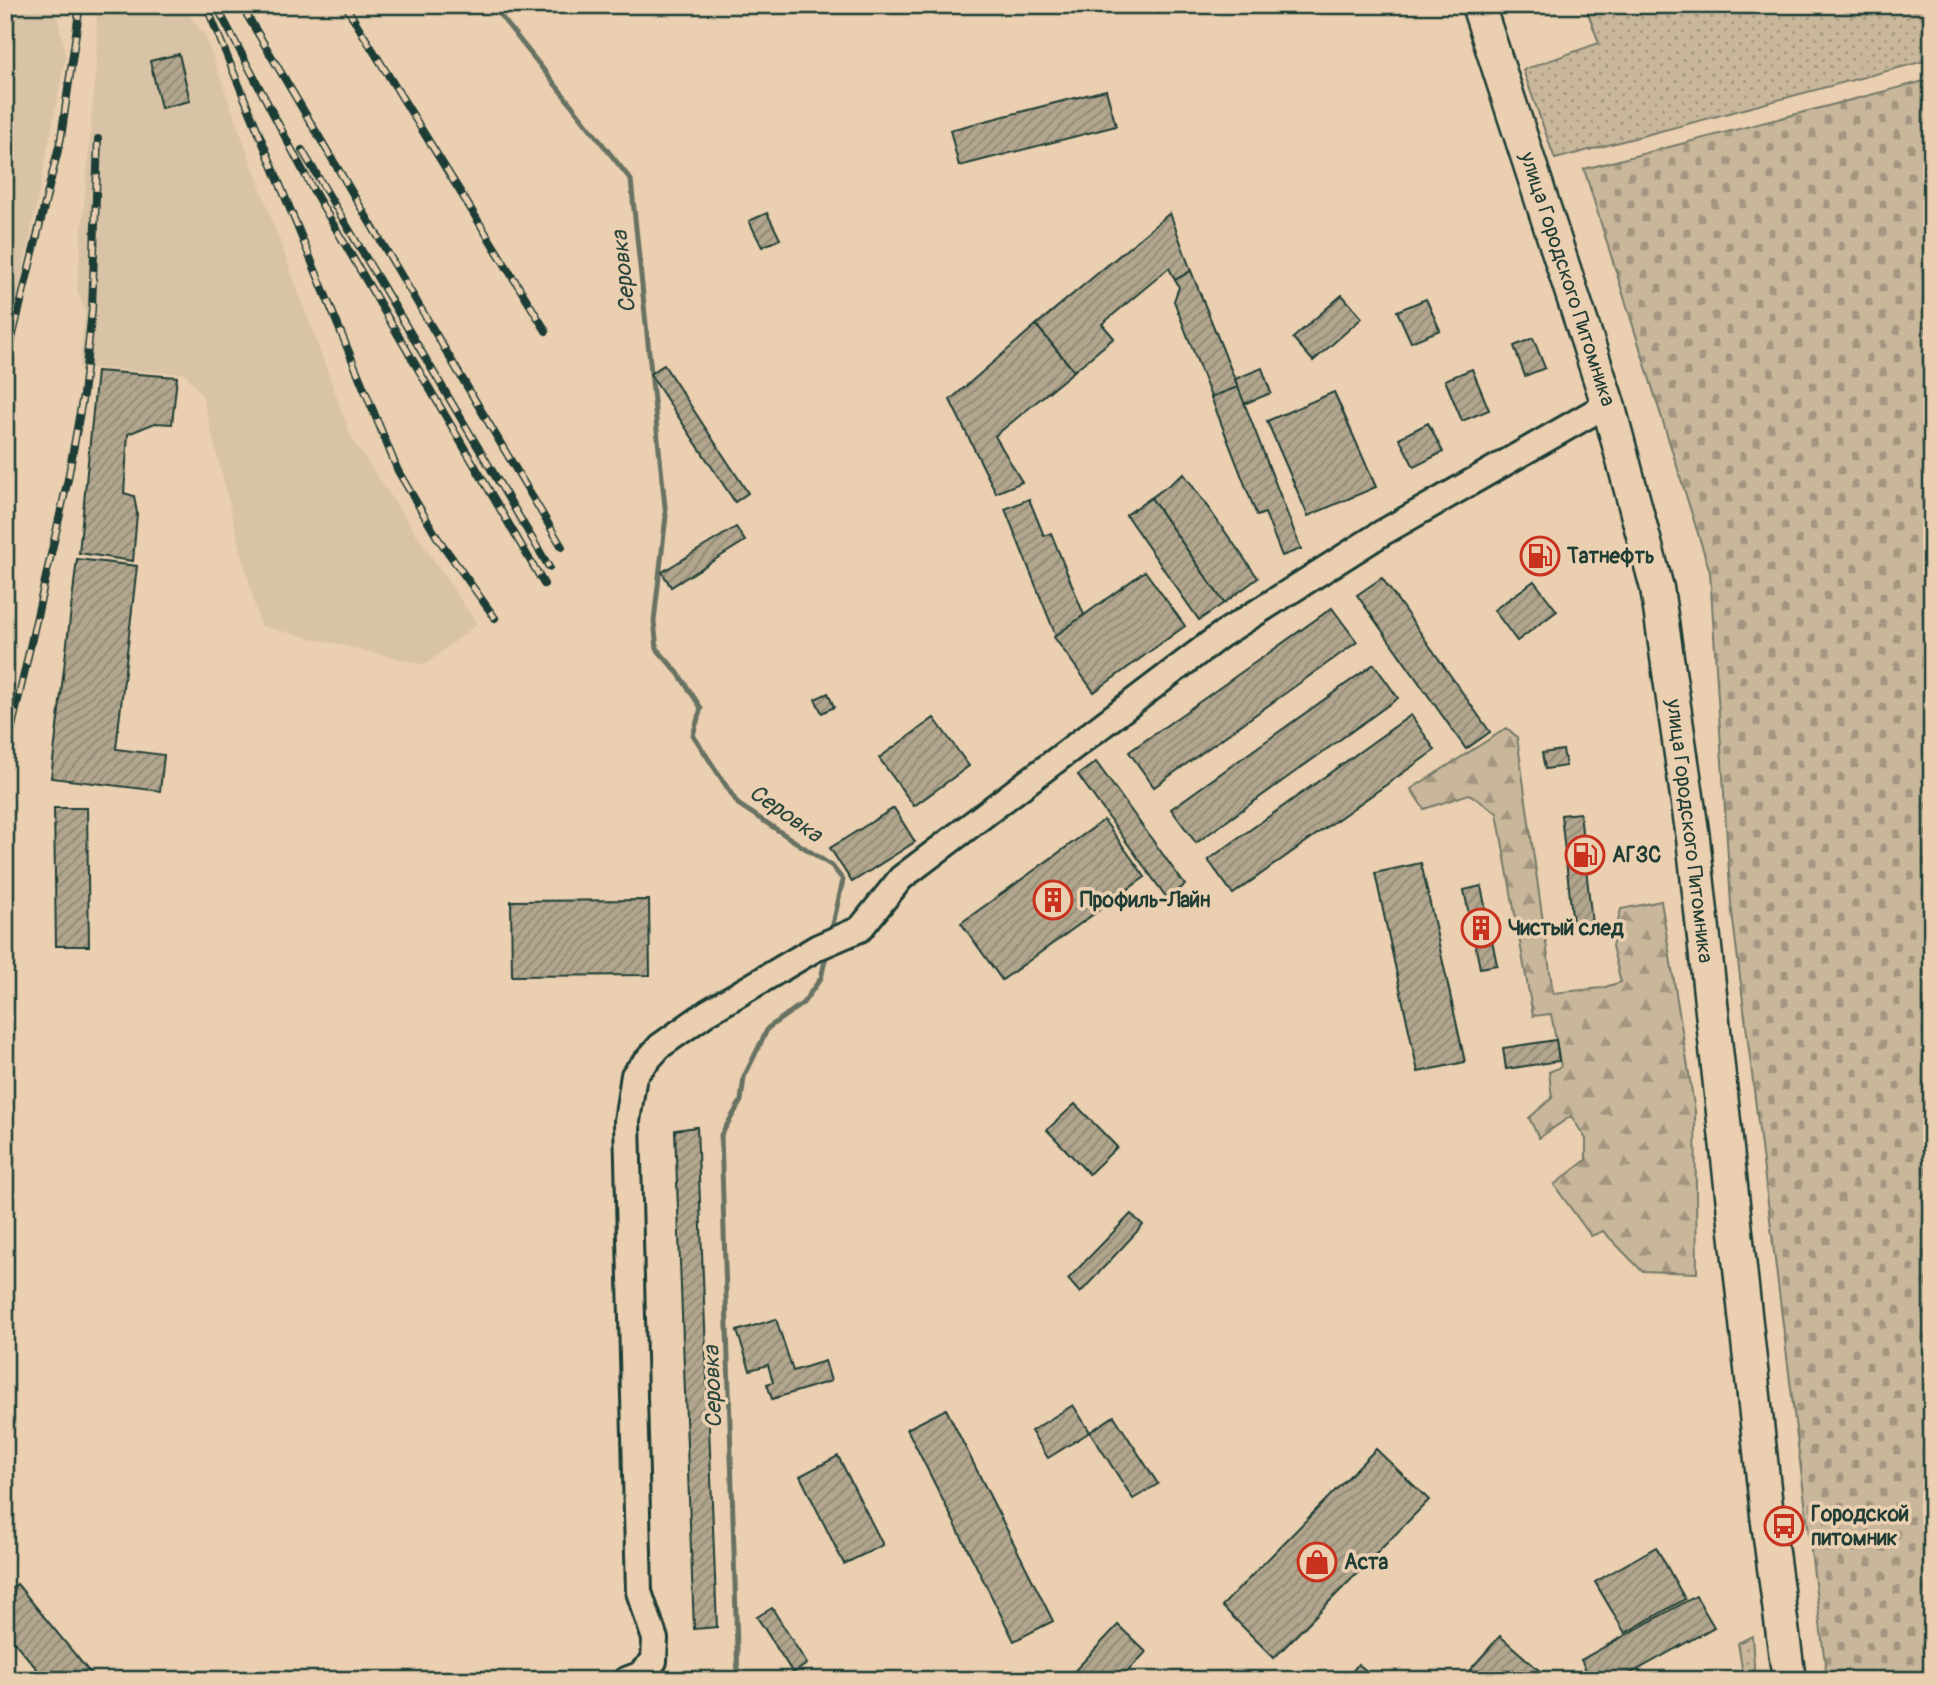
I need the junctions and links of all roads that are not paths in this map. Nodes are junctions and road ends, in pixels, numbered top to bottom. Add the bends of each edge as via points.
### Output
1 (1478, 5) edge
2 (1608, 404) junction
3 (626, 1680) edge
4 (1789, 1680) edge

1 - 2 main road, улица Городского Питомника
2 - 3 street via 1382,533 1220,635 901,878 860,929 818,947 708,1012 660,1045 634,1075 627,1121 639,1592 654,1639 654,1661
2 - 4 main road, улица Городского Питомника via 1657,587 1693,838

